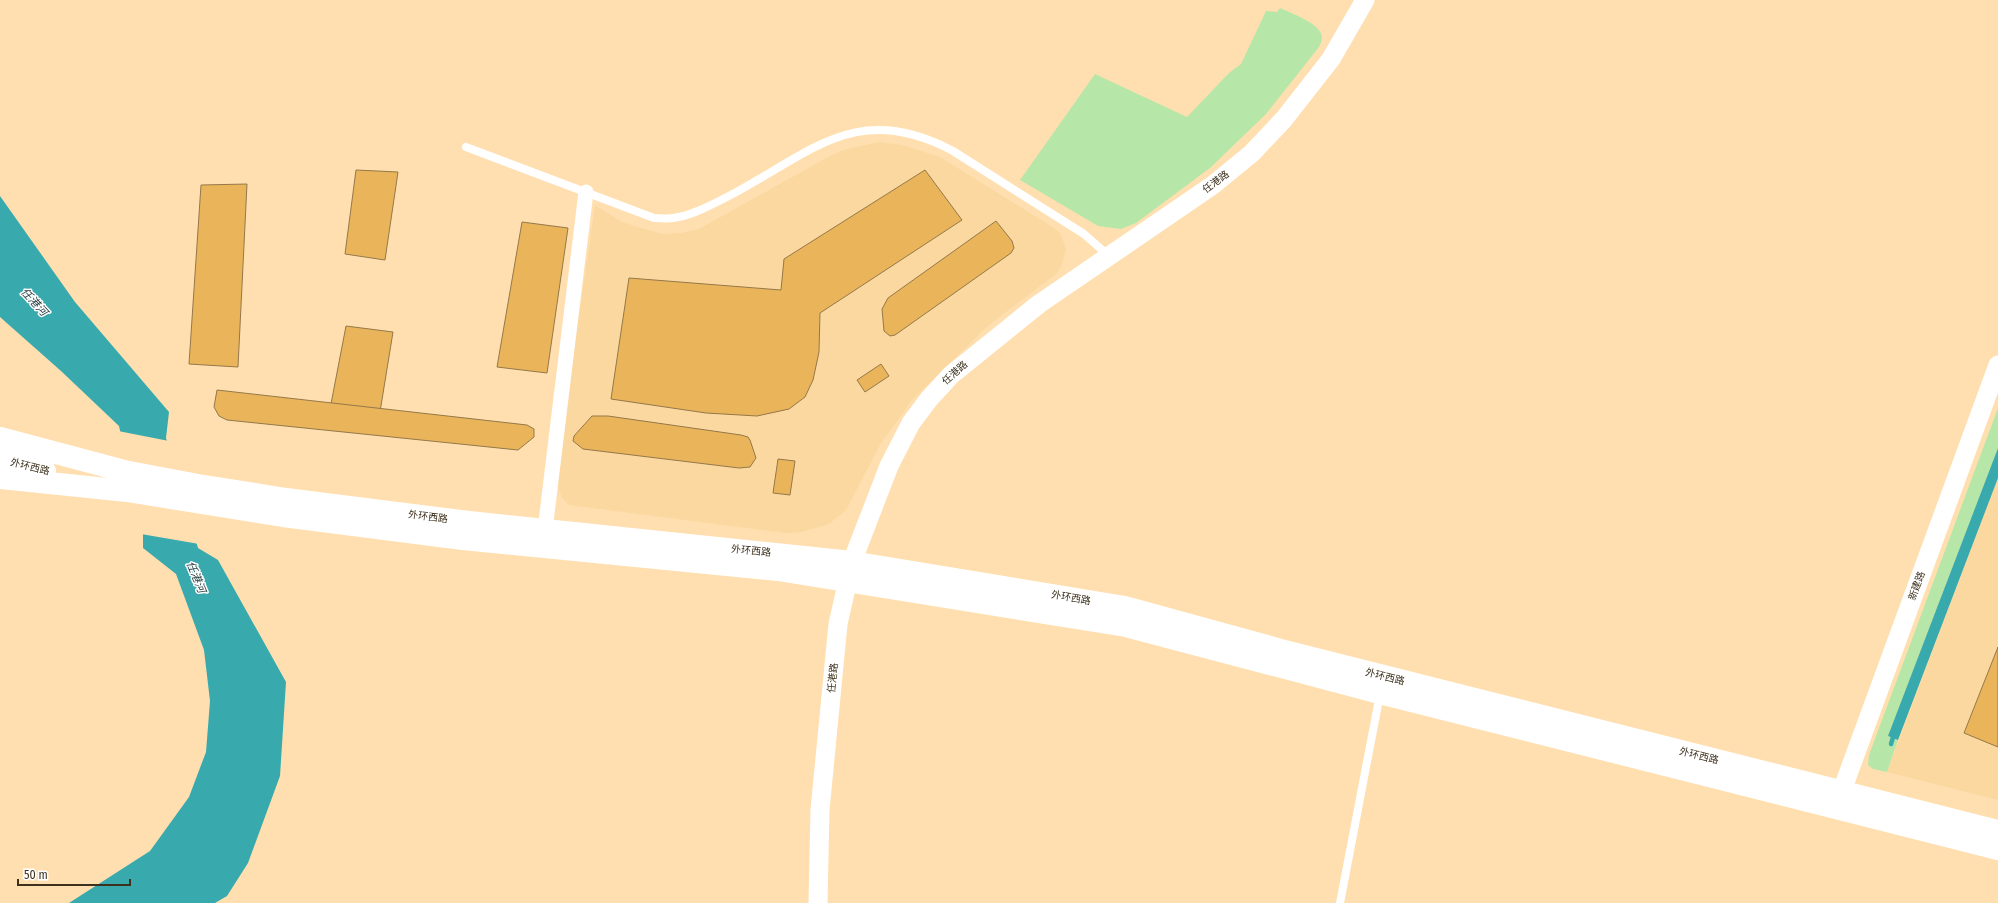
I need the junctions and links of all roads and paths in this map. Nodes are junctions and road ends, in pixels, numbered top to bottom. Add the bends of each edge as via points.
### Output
1 (1366, 0) edge
2 (466, 147) dead end
3 (586, 192) junction
4 (1109, 256) junction
5 (1998, 365) edge
6 (0, 438) edge
7 (1, 466) edge
8 (125, 481) junction
9 (545, 530) junction
10 (849, 571) junction
11 (1380, 693) junction
12 (1839, 800) junction
13 (1998, 831) edge
14 (1998, 849) edge
15 (818, 903) edge
16 (1340, 903) edge

1 - 4 street, 任港路 via 1331,59 1284,119 1252,153 1214,185
2 - 3 lane
3 - 4 lane via 654,218 673,218 712,205 826,141 848,132 896,130 922,136 953,151 1084,234
3 - 9 street
4 - 10 street, 任港路 via 1039,304 951,375 929,399 911,423 889,466
5 - 12 street, 新建路
6 - 8 main road, 外环西路
7 - 8 main road, 外环西路
8 - 9 main road, 外环西路 via 198,485 301,501
8 - 10 main road, 外环西路 via 207,505 464,539 778,570
9 - 10 main road, 外环西路
10 - 11 main road, 外环西路 via 1126,626
10 - 12 main road, 外环西路 via 1125,607
10 - 15 street, 任港路 via 838,624 820,810
11 - 12 main road, 外环西路
11 - 16 lane
12 - 13 main road, 外环西路
12 - 14 main road, 外环西路

